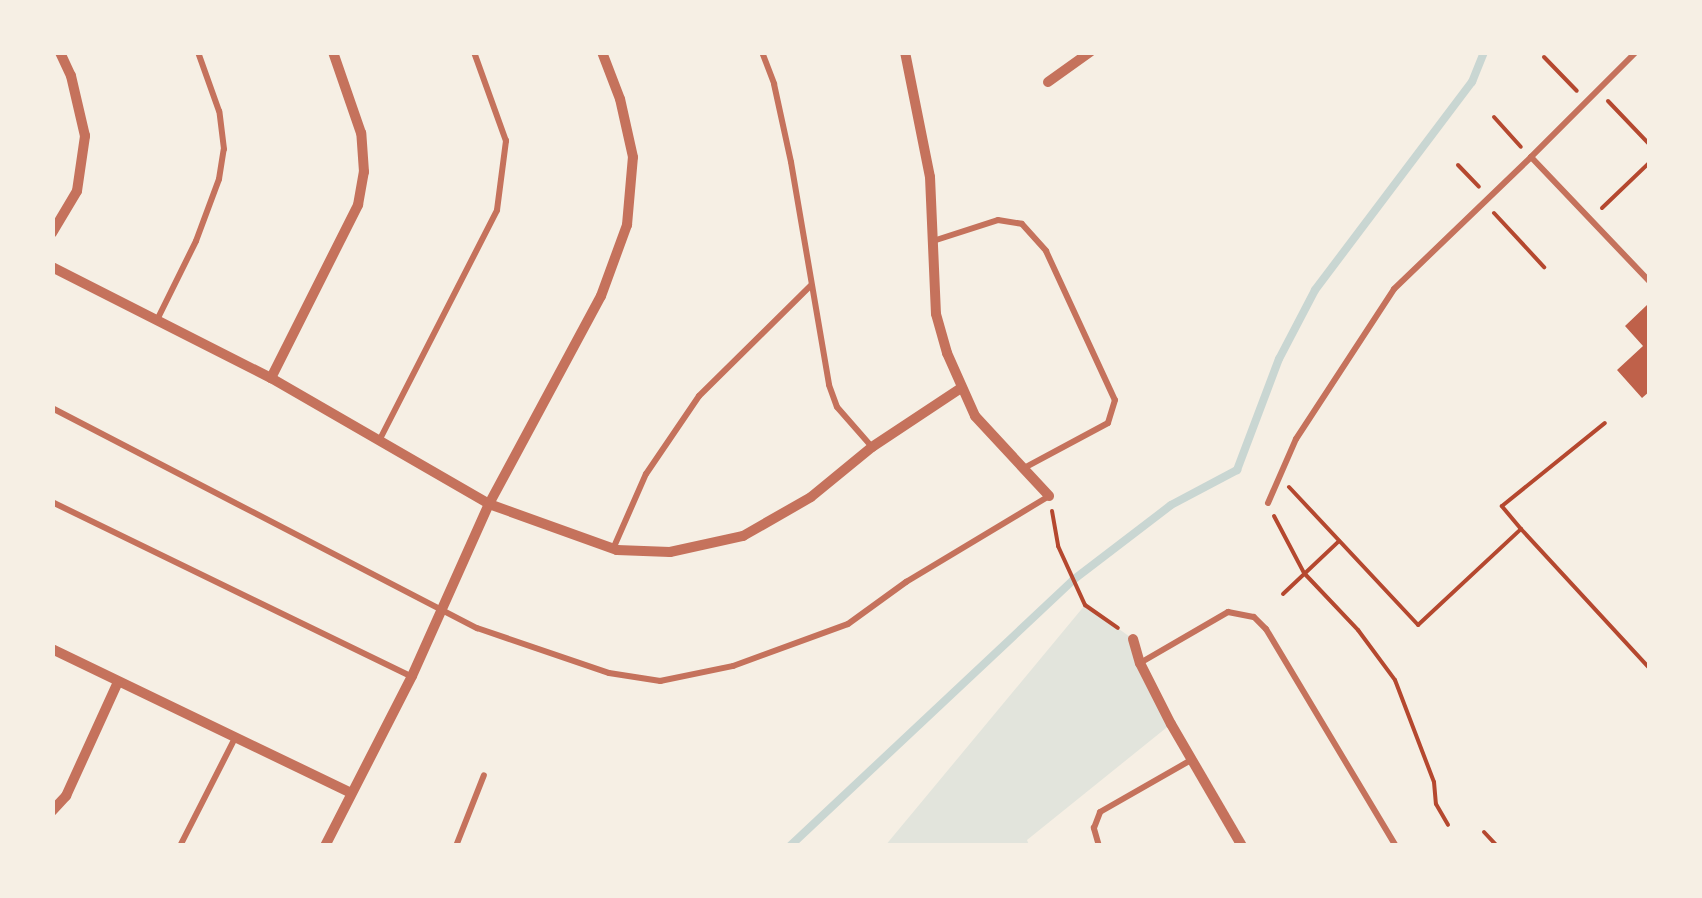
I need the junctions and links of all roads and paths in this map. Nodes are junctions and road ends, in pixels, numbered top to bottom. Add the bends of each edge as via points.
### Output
1 (60, 52) edge
2 (198, 52) edge
3 (333, 52) edge
4 (474, 52) edge
5 (602, 52) edge
6 (762, 52) edge
7 (905, 52) edge
8 (1090, 52) edge
9 (1636, 52) edge
10 (1544, 57) dead end
11 (1048, 82) dead end
12 (1598, 91) junction
13 (1587, 101) junction
14 (1494, 117) dead end
15 (1650, 145) edge
16 (1530, 157) junction
17 (1650, 162) edge
18 (1458, 165) dead end
19 (1486, 200) junction
20 (1589, 220) junction
21 (52, 233) edge
22 (934, 241) junction
23 (52, 267) edge
24 (1544, 267) dead end
25 (1650, 282) edge
26 (811, 285) junction
27 (157, 320) junction
28 (271, 378) junction
29 (960, 388) junction
30 (52, 408) edge
31 (1605, 423) dead end
32 (379, 441) junction
33 (872, 448) junction
34 (1020, 470) junction
35 (1279, 476) junction
36 (1049, 496) junction
37 (52, 502) edge
38 (1268, 502) joint
39 (488, 504) junction
40 (1522, 529) junction
41 (1339, 541) junction
42 (613, 549) junction
43 (1304, 572) junction
44 (1283, 594) dead end
45 (443, 610) junction
46 (1133, 640) joint
47 (52, 649) edge
48 (1140, 663) junction
49 (1650, 669) edge
50 (412, 676) junction
51 (118, 682) junction
52 (236, 738) junction
53 (1192, 759) junction
54 (484, 775) dead end
55 (352, 794) junction
56 (52, 811) edge
57 (1448, 825) dead end
58 (1484, 832) dead end
59 (180, 846) edge
60 (325, 846) edge
61 (456, 846) edge
62 (1099, 846) edge
63 (1242, 846) edge
64 (1396, 846) edge
65 (1497, 846) edge

1 - 21 street via 85,136 77,191
2 - 27 lane via 220,112 220,179
3 - 28 street via 362,133 358,205
4 - 32 lane via 506,141 496,210
5 - 39 street via 633,156 627,225 602,296
6 - 26 lane
7 - 22 street via 930,178
8 - 11 street
9 - 12 lane
10 - 13 path
12 - 13 lane
12 - 15 path
13 - 16 lane
14 - 16 path
16 - 19 lane
16 - 20 lane
17 - 20 path
18 - 19 path
19 - 24 path
19 - 35 lane via 1394,289 1296,438
20 - 25 lane
22 - 29 street via 936,314
22 - 34 lane via 998,220 1022,224 1046,251 1115,400 1108,423
23 - 27 street
26 - 33 lane via 836,407
26 - 42 lane via 700,396 646,474
27 - 28 street
28 - 32 street
29 - 33 street
29 - 34 street
30 - 45 lane
31 - 40 path via 1502,506
32 - 39 street
33 - 42 street via 811,497 743,536 670,552
34 - 36 street
35 - 38 lane
35 - 41 path
36 - 45 lane via 848,624 733,666 660,681 608,673 476,628
36 - 46 path via 1058,546 1085,605
37 - 50 lane
38 - 43 path
39 - 42 street
39 - 45 street
40 - 41 path via 1418,625
40 - 49 path
41 - 43 path
43 - 44 path
43 - 57 path via 1396,680
45 - 50 street
46 - 48 street
47 - 51 street
48 - 53 street
48 - 64 lane via 1228,612 1254,617
50 - 55 street
51 - 52 street
51 - 56 street via 66,796
52 - 55 street
52 - 59 lane
53 - 62 lane via 1100,812 1094,828
53 - 63 street
54 - 61 lane
55 - 60 street
58 - 65 path

